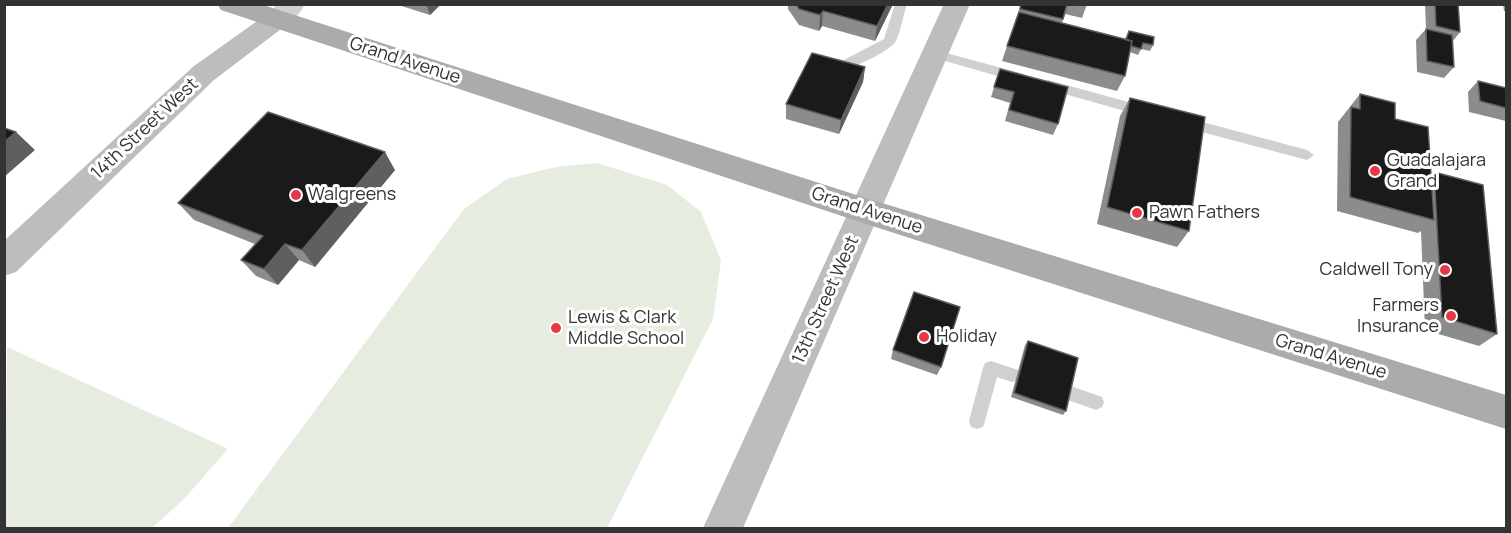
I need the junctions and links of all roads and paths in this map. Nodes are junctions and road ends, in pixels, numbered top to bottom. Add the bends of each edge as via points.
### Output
1 (230, 4) edge
2 (901, 4) edge
3 (957, 4) edge
4 (284, 12) edge
5 (935, 54) junction
6 (842, 66) edge
7 (1307, 155) dead end
8 (866, 211) junction
9 (4, 262) edge
10 (1012, 375) dead end
11 (1071, 394) edge
12 (1096, 402) dead end
13 (1506, 412) edge
14 (977, 421) dead end
15 (723, 528) edge

1 - 4 main road, Grand Avenue
2 - 6 lane via 890,41
3 - 5 street, 13th Street West
4 - 8 main road, Grand Avenue
4 - 9 street, 14th Street West via 204,73
5 - 7 lane
5 - 8 street, 13th Street West
8 - 13 main road, Grand Avenue
8 - 15 street, 13th Street West
10 - 14 lane via 991,368
11 - 12 lane

